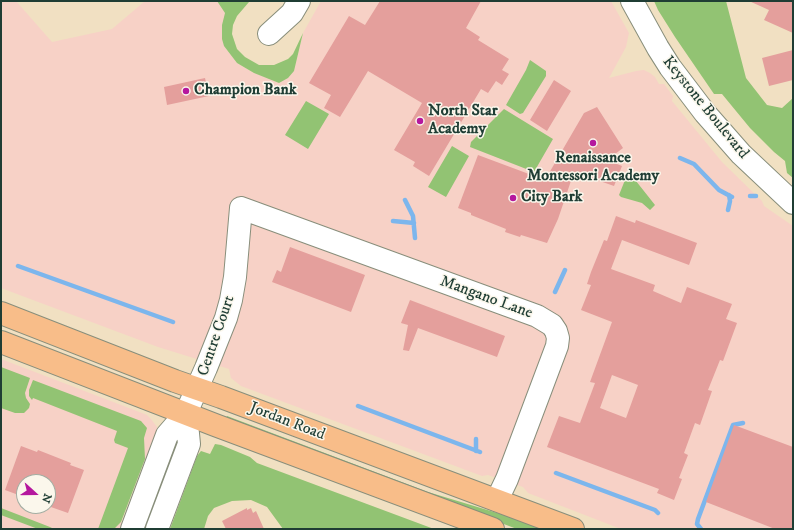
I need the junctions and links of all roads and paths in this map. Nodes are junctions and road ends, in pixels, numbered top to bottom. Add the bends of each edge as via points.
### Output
1 (299, 1) edge
2 (632, 1) edge
3 (269, 34) dead end
4 (793, 203) edge
5 (241, 208) joint
6 (1, 313) edge
7 (1, 342) edge
8 (197, 388) junction
9 (186, 413) junction
10 (497, 500) junction
11 (132, 529) edge
12 (157, 529) edge
13 (493, 529) edge
14 (573, 529) edge

1 - 3 street via 292,13
2 - 4 street, Keystone Boulevard via 666,60 706,113 740,154
5 - 8 street, Centre Court via 231,300
5 - 10 street, Mangano Lane via 537,316 552,325 558,338 557,346
6 - 8 main road, Jordan Road
7 - 9 main road, Jordan Road
8 - 9 street, Centre Court
8 - 10 main road, Jordan Road
9 - 11 street via 167,435
9 - 12 street via 189,444
9 - 13 main road, Jordan Road
10 - 14 main road, Jordan Road

